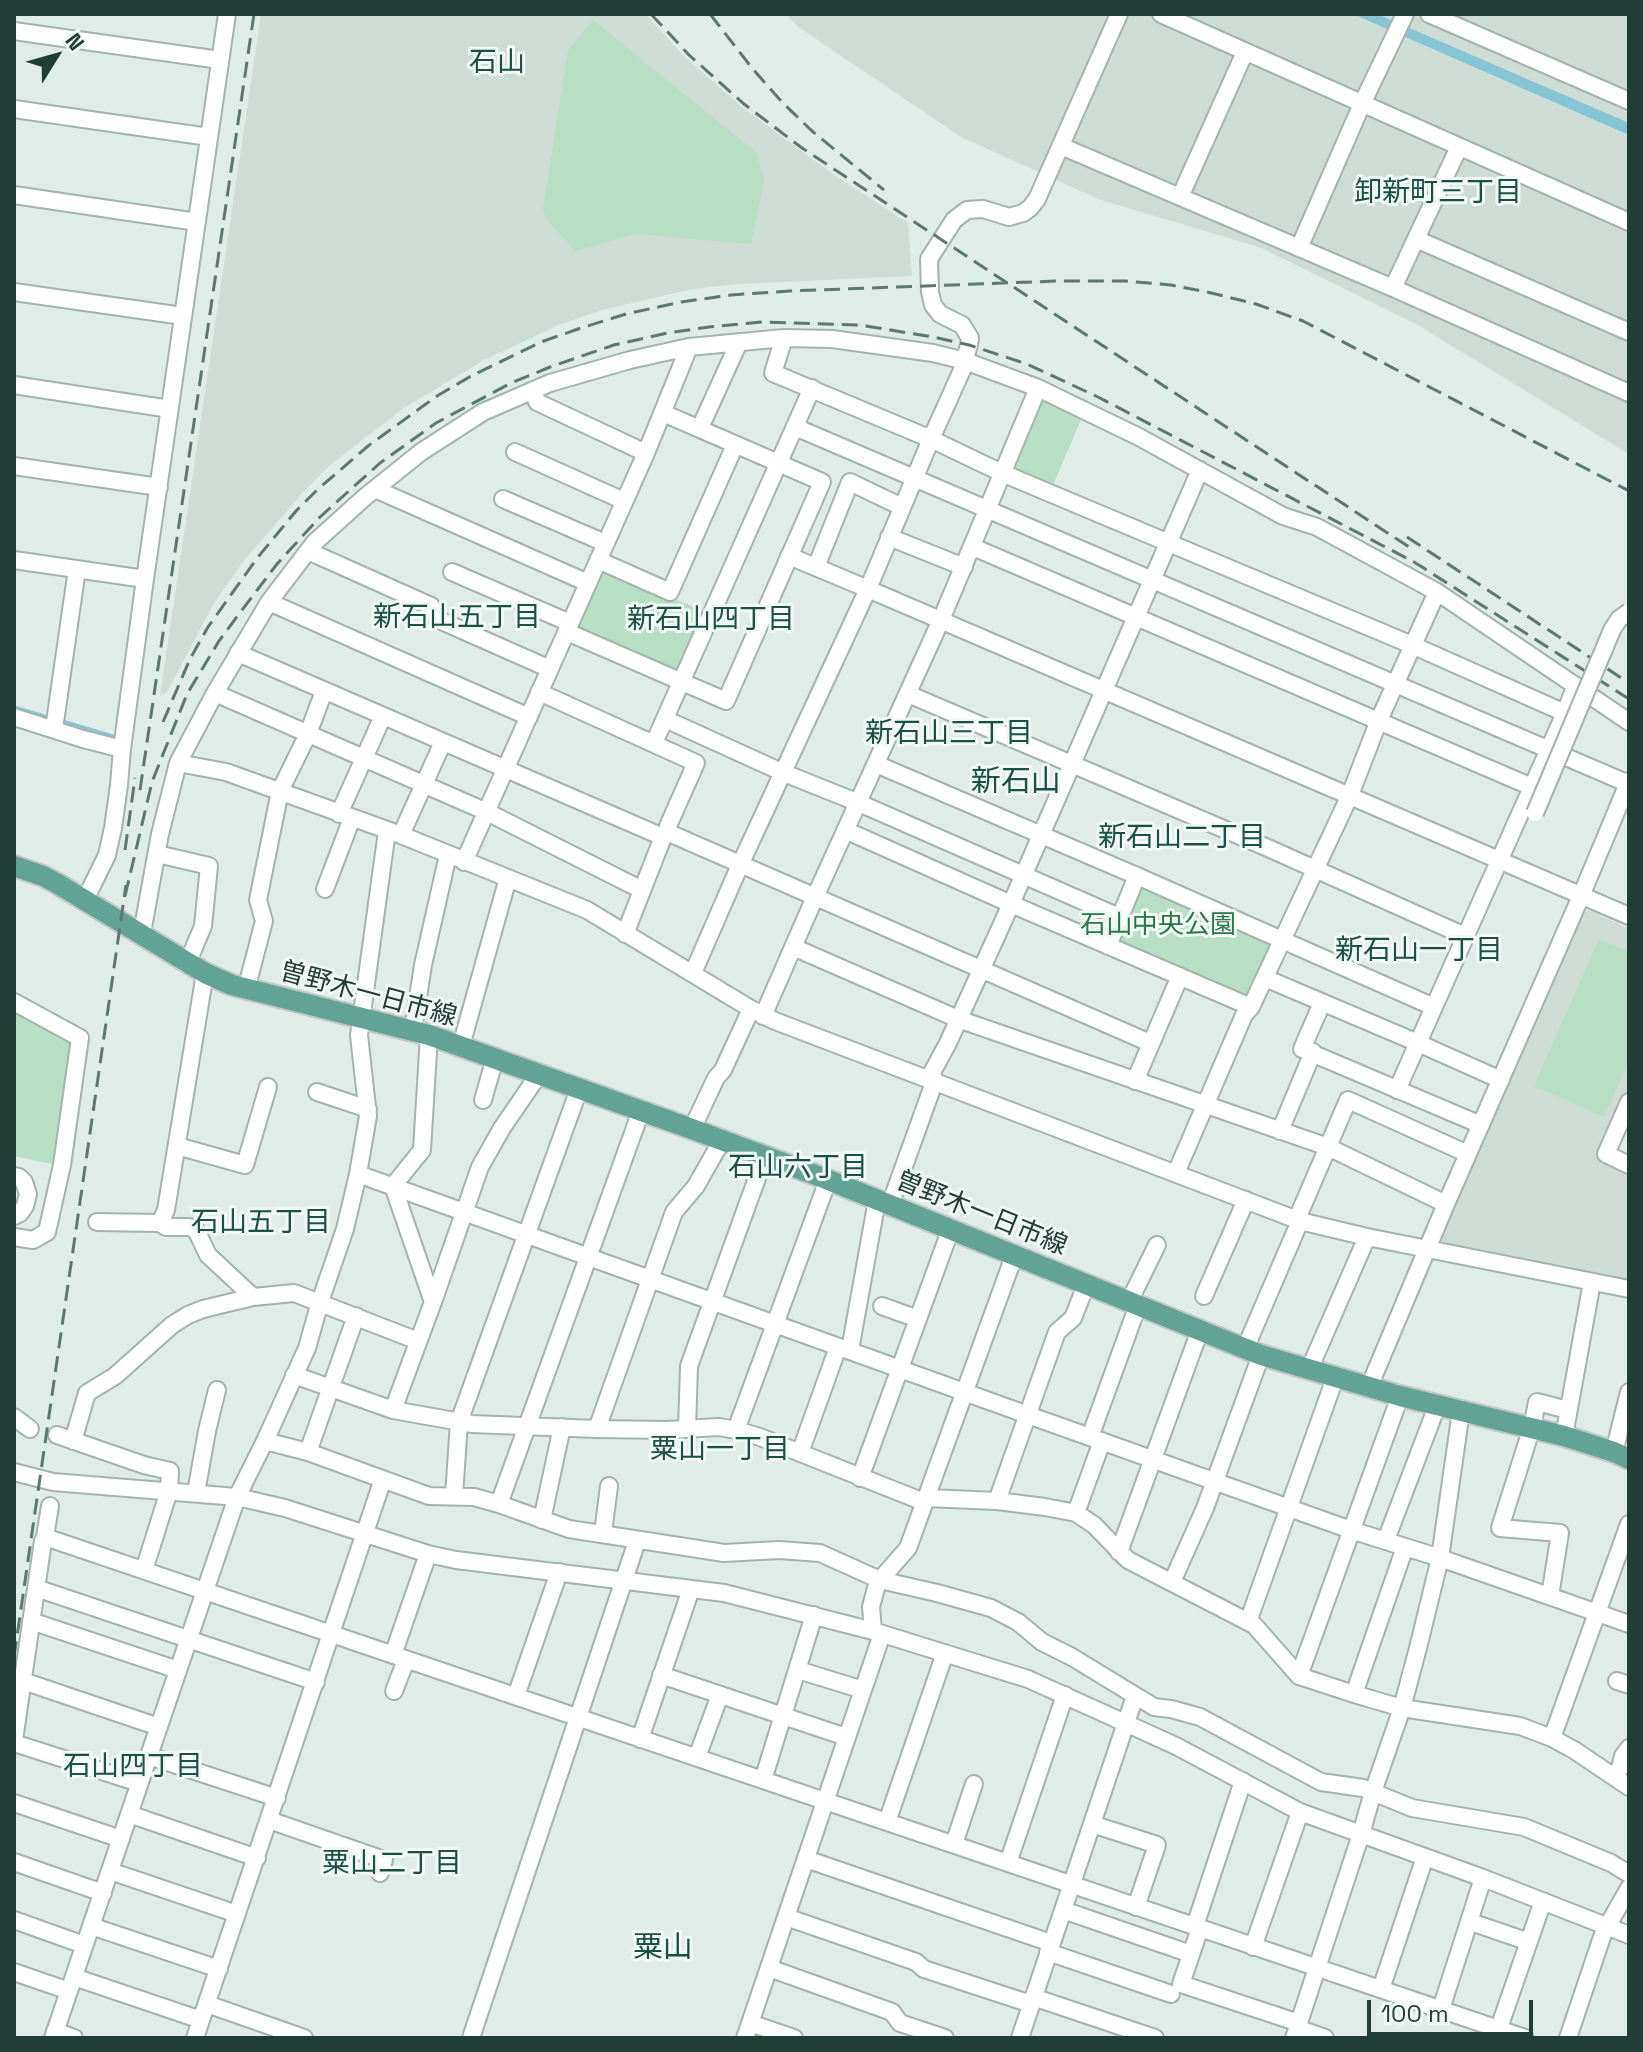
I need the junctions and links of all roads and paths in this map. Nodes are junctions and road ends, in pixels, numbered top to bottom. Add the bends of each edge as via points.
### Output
1 (227, 14) edge
2 (1161, 14) edge
3 (1405, 14) edge
4 (1429, 14) edge
5 (1116, 15) edge
6 (14, 31) edge
7 (1245, 52) junction
8 (220, 60) junction
9 (1629, 101) edge
10 (1362, 104) junction
11 (14, 109) edge
12 (209, 137) junction
13 (1061, 146) junction
14 (1459, 147) junction
15 (14, 195) edge
16 (1180, 197) junction
17 (197, 222) junction
18 (1629, 222) edge
19 (1416, 239) junction
20 (1299, 248) junction
21 (1393, 288) junction
22 (14, 292) edge
23 (183, 316) junction
24 (1629, 332) edge
25 (784, 338) junction
26 (739, 342) junction
27 (689, 347) junction
28 (965, 361) junction
29 (14, 385) edge
30 (812, 388) junction
31 (1038, 388) junction
32 (533, 390) junction
33 (1629, 393) edge
34 (170, 409) junction
35 (663, 413) junction
36 (795, 427) junction
37 (700, 428) junction
38 (931, 439) junction
39 (735, 445) junction
40 (515, 452) dead end
41 (646, 453) junction
42 (778, 463) junction
43 (14, 466) edge
44 (1200, 470) junction
45 (1002, 473) junction
46 (915, 478) junction
47 (159, 487) junction
48 (375, 489) junction
49 (503, 499) dead end
50 (624, 501) junction
51 (902, 507) junction
52 (988, 510) junction
53 (889, 537) junction
54 (605, 543) junction
55 (1169, 543) junction
56 (973, 547) junction
57 (308, 551) junction
58 (789, 556) junction
59 (14, 560) edge
60 (598, 560) junction
61 (816, 567) junction
62 (964, 567) junction
63 (77, 569) junction
64 (452, 572) dead end
65 (145, 579) junction
66 (1152, 580) junction
67 (588, 583) junction
68 (868, 589) junction
69 (1437, 592) junction
70 (269, 602) junction
71 (1629, 612) edge
72 (1137, 616) junction
73 (941, 620) junction
74 (568, 628) junction
75 (1412, 645) junction
76 (238, 653) junction
77 (550, 669) junction
78 (682, 681) junction
79 (1395, 684) junction
80 (1575, 687) junction
81 (1105, 690) junction
82 (324, 691) junction
83 (539, 692) junction
84 (215, 693) junction
85 (908, 694) junction
86 (1565, 713) junction
87 (383, 716) junction
88 (14, 717) edge
89 (529, 717) junction
90 (665, 719) junction
91 (1379, 720) junction
92 (1629, 722) edge
93 (54, 729) junction
94 (308, 734) junction
95 (443, 742) junction
96 (654, 743) junction
97 (122, 749) junction
98 (1549, 750) junction
99 (364, 757) junction
100 (178, 763) junction
101 (876, 764) junction
102 (1071, 765) junction
103 (505, 769) junction
104 (784, 773) junction
105 (1629, 783) edge
106 (424, 785) junction
107 (1532, 787) junction
108 (280, 791) junction
109 (1350, 795) junction
110 (859, 803) junction
111 (487, 812) junction
112 (346, 816) junction
113 (1515, 828) junction
114 (845, 830) junction
115 (394, 833) junction
116 (666, 835) junction
117 (1041, 835) junction
118 (157, 854) junction
119 (448, 855) junction
120 (1499, 860) junction
121 (464, 862) junction
122 (740, 865) junction
123 (14, 866) edge
124 (1315, 870) junction
125 (1023, 874) junction
126 (1137, 876) junction
127 (508, 878) junction
128 (325, 889) dead end
129 (642, 890) junction
130 (1581, 896) junction
131 (815, 897) junction
132 (85, 900) junction
133 (1011, 904) junction
134 (1629, 916) edge
135 (1119, 917) junction
136 (142, 933) junction
137 (625, 934) junction
138 (1465, 936) junction
139 (1281, 941) junction
140 (1108, 946) junction
141 (793, 947) junction
142 (196, 968) junction
143 (981, 969) junction
144 (693, 973) junction
145 (1180, 976) junction
146 (1265, 978) junction
147 (246, 990) junction
148 (14, 1002) edge
149 (1322, 1003) junction
150 (1251, 1007) junction
151 (1434, 1007) junction
152 (757, 1012) junction
153 (361, 1017) junction
154 (958, 1019) junction
155 (421, 1032) junction
156 (1150, 1043) junction
157 (1418, 1043) junction
158 (461, 1046) junction
159 (1313, 1052) junction
160 (495, 1058) junction
161 (539, 1074) junction
162 (932, 1079) junction
163 (1501, 1080) junction
164 (1135, 1081) junction
165 (268, 1087) dead end
166 (579, 1089) junction
167 (1397, 1090) junction
168 (317, 1092) dead end
169 (483, 1100) dead end
170 (1629, 1102) edge
171 (1204, 1105) junction
172 (368, 1109) junction
173 (641, 1111) junction
174 (1481, 1125) junction
175 (692, 1129) junction
176 (1280, 1131) junction
177 (722, 1140) junction
178 (177, 1146) junction
179 (1328, 1147) junction
180 (1468, 1154) junction
181 (765, 1156) junction
182 (1629, 1165) edge
183 (1176, 1173) junction
184 (358, 1174) junction
185 (14, 1176) edge
186 (828, 1180) junction
187 (393, 1186) junction
188 (1246, 1200) junction
189 (883, 1203) junction
190 (1446, 1204) junction
191 (464, 1212) junction
192 (14, 1216) edge
193 (1298, 1220) junction
194 (97, 1222) dead end
195 (160, 1223) junction
196 (950, 1231) junction
197 (526, 1234) junction
198 (14, 1237) edge
199 (1367, 1237) junction
200 (1157, 1245) dead end
201 (1428, 1249) junction
202 (1014, 1256) junction
203 (588, 1258) junction
204 (651, 1278) junction
205 (1592, 1282) junction
206 (1086, 1285) junction
207 (1629, 1289) edge
208 (1204, 1296) dead end
209 (253, 1297) junction
210 (320, 1302) junction
211 (433, 1302) junction
212 (713, 1302) junction
213 (1134, 1304) junction
214 (882, 1306) dead end
215 (356, 1316) junction
216 (918, 1319) junction
217 (775, 1324) junction
218 (1200, 1330) junction
219 (418, 1341) junction
220 (844, 1348) junction
221 (1253, 1352) junction
222 (901, 1369) junction
223 (1309, 1370) junction
224 (294, 1375) junction
225 (1335, 1378) junction
226 (1369, 1387) junction
227 (331, 1388) junction
228 (217, 1390) dead end
229 (965, 1392) junction
230 (1629, 1392) edge
231 (1400, 1396) junction
232 (1437, 1406) junction
233 (393, 1410) junction
234 (1568, 1410) junction
235 (1461, 1411) junction
236 (1028, 1415) junction
237 (14, 1417) edge
238 (459, 1422) junction
239 (527, 1426) junction
240 (562, 1427) junction
241 (1532, 1427) junction
242 (30, 1429) dead end
243 (597, 1429) junction
244 (687, 1429) junction
245 (736, 1430) junction
246 (1564, 1436) junction
247 (1096, 1439) junction
248 (265, 1441) junction
249 (308, 1452) junction
250 (800, 1453) junction
251 (1622, 1455) edge
252 (1152, 1459) junction
253 (14, 1472) edge
254 (860, 1478) junction
255 (383, 1479) junction
256 (1215, 1481) junction
257 (609, 1486) dead end
258 (169, 1491) junction
259 (196, 1493) junction
260 (454, 1496) junction
261 (237, 1497) junction
262 (926, 1500) junction
263 (997, 1501) junction
264 (499, 1504) junction
265 (50, 1506) dead end
266 (1290, 1507) junction
267 (1076, 1513) junction
268 (542, 1520) junction
269 (1629, 1524) edge
270 (1351, 1530) junction
271 (603, 1533) junction
272 (365, 1535) junction
273 (45, 1537) junction
274 (1386, 1540) junction
275 (637, 1541) junction
276 (1405, 1547) junction
277 (1119, 1552) junction
278 (428, 1554) junction
279 (1440, 1558) junction
280 (144, 1570) junction
281 (559, 1572) junction
282 (625, 1580) junction
283 (880, 1580) junction
284 (1172, 1582) junction
285 (36, 1588) junction
286 (691, 1589) junction
287 (204, 1590) junction
288 (1550, 1596) junction
289 (1597, 1613) junction
290 (814, 1615) junction
291 (31, 1621) junction
292 (1248, 1622) junction
293 (1629, 1624) edge
294 (877, 1632) junction
295 (332, 1634) junction
296 (188, 1638) junction
297 (945, 1653) junction
298 (400, 1657) junction
299 (178, 1670) junction
300 (798, 1670) junction
301 (661, 1675) junction
302 (1299, 1676) junction
303 (23, 1681) junction
304 (316, 1682) junction
305 (863, 1690) junction
306 (394, 1691) dead end
307 (1354, 1694) junction
308 (720, 1695) junction
309 (1065, 1695) junction
310 (516, 1696) junction
311 (1135, 1696) junction
312 (1402, 1708) junction
313 (783, 1715) junction
314 (578, 1718) junction
315 (1126, 1722) junction
316 (159, 1727) junction
317 (846, 1737) junction
318 (1552, 1738) junction
319 (640, 1739) junction
320 (14, 1741) edge
321 (1629, 1748) edge
322 (149, 1756) junction
323 (697, 1757) junction
324 (763, 1780) junction
325 (1243, 1781) junction
326 (1622, 1782) edge
327 (139, 1783) junction
328 (974, 1784) dead end
329 (1373, 1792) junction
330 (277, 1798) junction
331 (825, 1801) junction
332 (14, 1803) edge
333 (1300, 1812) junction
334 (129, 1814) junction
335 (269, 1820) junction
336 (887, 1822) junction
337 (1092, 1824) junction
338 (1361, 1834) junction
339 (121, 1839) junction
340 (954, 1844) junction
341 (1425, 1857) junction
342 (257, 1858) junction
343 (806, 1859) junction
344 (14, 1862) edge
345 (1008, 1863) junction
346 (110, 1871) junction
347 (380, 1873) dead end
348 (1629, 1874) edge
349 (1483, 1878) junction
350 (1071, 1885) junction
351 (1629, 1888) edge
352 (103, 1893) junction
353 (1543, 1901) junction
354 (1136, 1907) junction
355 (1063, 1910) junction
356 (237, 1914) junction
357 (786, 1917) junction
358 (14, 1920) edge
359 (1471, 1922) junction
360 (1607, 1925) junction
361 (91, 1926) junction
362 (1197, 1927) junction
363 (1629, 1935) edge
364 (1529, 1942) junction
365 (84, 1945) junction
366 (1253, 1947) junction
367 (1050, 1948) junction
368 (1191, 1954) junction
369 (769, 1968) junction
370 (1318, 1968) junction
371 (219, 1969) junction
372 (14, 1972) edge
373 (71, 1984) junction
374 (1381, 1989) junction
375 (1171, 1994) dead end
376 (1032, 2000) junction
377 (1441, 2009) junction
378 (204, 2012) junction
379 (1499, 2028) junction
380 (747, 2030) edge
381 (1297, 2030) edge
382 (54, 2035) edge
383 (74, 2038) edge
384 (195, 2038) edge
385 (304, 2038) edge
386 (471, 2038) edge
387 (794, 2038) edge
388 (945, 2038) edge
389 (1020, 2038) edge
390 (1155, 2038) edge
391 (1325, 2038) edge
392 (1525, 2038) edge
393 (1568, 2038) edge

1 - 8 street
2 - 7 street
3 - 10 street
4 - 9 street
5 - 13 street
6 - 8 street
7 - 10 street
7 - 16 street
8 - 12 street
10 - 14 street
10 - 20 street
11 - 12 street
12 - 17 street
13 - 16 street
13 - 28 street via 1030,208 1009,217 967,210 954,220 929,259 933,305 962,325 970,338
14 - 18 street
14 - 19 street
15 - 17 street
16 - 20 street
17 - 23 street
19 - 21 street
19 - 24 street
20 - 21 street
21 - 33 street
22 - 23 street
23 - 34 street
25 - 26 street
25 - 28 street via 832,339
25 - 30 street via 773,373
26 - 27 street
26 - 37 street
27 - 32 street
27 - 35 street
28 - 31 street
28 - 38 street
29 - 34 street
30 - 36 street
30 - 38 street
31 - 44 street
31 - 45 street
32 - 41 street via 537,402
32 - 48 street via 483,412
34 - 47 street
35 - 37 street
35 - 41 street
36 - 42 street
36 - 46 street
37 - 39 street
38 - 45 street
38 - 46 street
39 - 42 street
39 - 60 street via 670,592
40 - 50 street
41 - 50 street
42 - 58 street via 822,482
42 - 78 street
43 - 47 street
44 - 55 street
44 - 69 street
45 - 52 street
45 - 55 street
46 - 51 street
46 - 52 street
47 - 65 street
48 - 57 street
48 - 67 street
49 - 54 street
50 - 54 street
51 - 53 street
51 - 61 street via 850,482
52 - 56 street
52 - 66 street
53 - 62 street
53 - 68 street
54 - 60 street
55 - 66 street
55 - 75 street
56 - 62 street
56 - 72 street
57 - 70 street
57 - 77 street via 431,606 437,619
58 - 61 street
58 - 78 street via 726,701
59 - 63 street
60 - 67 street
61 - 68 street
62 - 73 street
63 - 65 street
63 - 93 street
64 - 74 street
65 - 97 street
66 - 72 street
66 - 79 street
67 - 74 street
68 - 73 street
68 - 104 street
69 - 75 street
69 - 80 street
70 - 76 street
70 - 89 street
71 - 113 street, bridge via 1612,630 1530,824
72 - 81 street
72 - 91 street
73 - 81 street
73 - 85 street
74 - 77 street
74 - 78 street
75 - 79 street
75 - 86 street
76 - 82 street
76 - 84 street
77 - 83 street
78 - 90 street
79 - 91 street
79 - 98 street
80 - 86 street
80 - 92 street
81 - 102 street
81 - 109 street
82 - 87 street
82 - 94 street
83 - 89 street
83 - 96 street
84 - 94 street
84 - 100 street
85 - 101 street
85 - 102 street
86 - 98 street
87 - 95 street
87 - 99 street
88 - 93 street
89 - 103 street
90 - 96 street
90 - 104 street
91 - 107 street
91 - 109 street
93 - 97 street
94 - 99 street
94 - 108 street
95 - 103 street
95 - 106 street
96 - 116 street via 696,763
97 - 132 street via 107,855
98 - 105 street
98 - 107 street
99 - 106 street
99 - 112 street
100 - 108 street via 226,772
100 - 118 street
101 - 110 street
101 - 117 street
102 - 117 street
102 - 124 street
103 - 111 street
103 - 116 street
104 - 110 street
104 - 122 street
105 - 130 street
106 - 111 street
106 - 115 street
107 - 113 street
108 - 112 street
108 - 147 street via 258,900 264,921
109 - 120 street
109 - 124 street
110 - 114 street
110 - 125 street
111 - 121 street
111 - 129 street
112 - 115 street
112 - 128 street
113 - 120 street
114 - 131 street
114 - 133 street
115 - 119 street
115 - 153 street
116 - 122 street
116 - 129 street
117 - 125 street
117 - 126 street
118 - 136 street
118 - 142 street via 209,866
119 - 121 street
119 - 155 street via 423,965
120 - 130 street
120 - 138 street
121 - 127 street
122 - 131 street
122 - 144 street
123 - 132 main road, 曽野木一日市線
124 - 138 street
124 - 139 street
125 - 133 street
125 - 135 street
126 - 135 street
126 - 139 street
127 - 137 street via 587,910
127 - 158 street
129 - 137 street
130 - 134 street
130 - 163 street
131 - 141 street
131 - 143 street
132 - 136 main road, 曽野木一日市線
133 - 140 street
133 - 143 street
135 - 140 street
136 - 142 main road, 曽野木一日市線
137 - 144 street
138 - 151 street
139 - 146 street
139 - 151 street
140 - 145 street
141 - 152 street
141 - 154 street
142 - 147 main road, 曽野木一日市線
142 - 178 street
143 - 154 street
143 - 156 street
144 - 152 street
145 - 150 street
145 - 156 street
146 - 149 street
146 - 150 street
147 - 153 main road, 曽野木一日市線
148 - 198 street via 80,1038 47,1232 33,1240
149 - 157 street
149 - 159 street via 1302,1049
150 - 171 street
151 - 157 street
152 - 162 street
152 - 175 street
153 - 155 main road, 曽野木一日市線
153 - 172 street
154 - 162 street
154 - 164 street
155 - 158 main road, 曽野木一日市線
155 - 187 street via 422,1150
156 - 164 street
157 - 163 street
157 - 167 street
158 - 160 main road, 曽野木一日市線
159 - 167 street
159 - 176 street
160 - 161 main road, 曽野木一日市線
160 - 169 street
161 - 166 main road, 曽野木一日市線
161 - 191 street via 490,1147
162 - 183 street
162 - 189 street
163 - 174 street
164 - 171 street
165 - 178 street via 245,1165
166 - 173 main road, 曽野木一日市線
166 - 197 street
167 - 174 street
168 - 172 street
170 - 182 street via 1606,1154
171 - 176 street
171 - 183 street
172 - 184 street
173 - 175 main road, 曽野木一日市線
173 - 203 street
174 - 180 street
175 - 177 main road, 曽野木一日市線
176 - 179 street
177 - 181 main road, 曽野木一日市線
177 - 204 street via 674,1212
178 - 195 street
179 - 180 street via 1348,1100
179 - 190 street
179 - 193 street
180 - 190 street
181 - 186 main road, 曽野木一日市線
181 - 212 street
183 - 188 street
184 - 187 street
184 - 210 street
185 - 192 street via 24,1182 28,1194
186 - 189 main road, 曽野木一日市線
186 - 217 street
187 - 191 street
187 - 211 street
188 - 193 street
188 - 208 street
189 - 196 main road, 曽野木一日市線
189 - 220 street
190 - 201 street
191 - 197 street
191 - 211 street
193 - 199 street
193 - 221 street
194 - 195 street
195 - 209 street via 195,1229 208,1255
196 - 202 main road, 曽野木一日市線
196 - 216 street
197 - 203 street
197 - 238 street
199 - 201 street
199 - 223 street
200 - 213 street
201 - 205 street
201 - 226 street
202 - 206 main road, 曽野木一日市線
202 - 229 street
203 - 204 street
203 - 239 street
204 - 212 street
204 - 243 street
205 - 207 street
205 - 234 street
206 - 213 main road, 曽野木一日市線
206 - 236 street via 1073,1318 1057,1332
209 - 210 street via 294,1293
209 - 258 street via 203,1309 172,1325 115,1376 87,1393 65,1438 170,1471
210 - 215 street
210 - 224 street
211 - 219 street
212 - 217 street
212 - 244 street via 689,1366
213 - 218 main road, 曽野木一日市線
213 - 247 street
214 - 216 street
215 - 219 street
215 - 227 street
216 - 222 street
217 - 220 street
217 - 245 street
218 - 221 main road, 曽野木一日市線
218 - 252 street
219 - 233 street
220 - 222 street
220 - 250 street
221 - 223 main road, 曽野木一日市線
221 - 256 street
222 - 229 street
222 - 254 street
223 - 225 main road, 曽野木一日市線
224 - 227 street
224 - 248 street
225 - 226 main road, 曽野木一日市線
225 - 266 street
226 - 231 main road, 曽野木一日市線
227 - 233 street
227 - 249 street
228 - 259 street
229 - 236 street
229 - 262 street
230 - 251 street
231 - 232 main road, 曽野木一日市線
231 - 270 street
232 - 235 main road, 曽野木一日市線
232 - 274 street
233 - 238 street
234 - 241 street via 1537,1402
234 - 246 street
235 - 241 main road, 曽野木一日市線
235 - 279 street
236 - 247 street
236 - 263 street
237 - 242 street
238 - 239 street
238 - 260 street
239 - 240 street
239 - 264 street
240 - 243 street
240 - 268 street
241 - 246 main road, 曽野木一日市線
241 - 288 street via 1500,1528 1560,1533
243 - 244 street
244 - 245 street
245 - 250 street
246 - 251 main road, 曽野木一日市線
247 - 252 street
247 - 267 street
248 - 249 street
248 - 261 street
249 - 255 street
250 - 254 street
252 - 256 street
252 - 277 street
253 - 258 street via 53,1482
254 - 262 street
255 - 260 street via 429,1496
255 - 272 street
256 - 266 street
256 - 284 street
257 - 271 street
258 - 259 street
258 - 280 street
259 - 261 street
260 - 264 street
261 - 272 street
261 - 287 street
262 - 263 street
262 - 283 street via 908,1548
263 - 267 street
264 - 268 street
265 - 273 street
266 - 270 street
266 - 292 street
267 - 277 street
268 - 271 street
269 - 289 street
270 - 274 street
270 - 302 street
271 - 275 street
272 - 278 street
272 - 295 street
273 - 280 street
273 - 285 street
274 - 276 street
275 - 282 street
275 - 283 street via 724,1553 820,1553
276 - 279 street
276 - 307 street
277 - 284 street
278 - 281 street
278 - 298 street
279 - 288 street
279 - 312 street
280 - 287 street
281 - 282 street
281 - 310 street
282 - 286 street
282 - 314 street
283 - 294 street via 871,1607
283 - 311 street via 991,1608
284 - 292 street
285 - 291 street
285 - 296 street
286 - 290 street
286 - 301 street
287 - 295 street
287 - 296 street
288 - 289 street
289 - 293 street
289 - 318 street
290 - 294 street
290 - 300 street
291 - 299 street
291 - 303 street
292 - 302 street
294 - 297 street
294 - 305 street
295 - 298 street
295 - 304 street
296 - 299 street
296 - 304 street
297 - 309 street
297 - 336 street
298 - 306 street
298 - 310 street
299 - 316 street
300 - 305 street
300 - 313 street
301 - 308 street
301 - 319 street
302 - 307 street
303 - 316 street
303 - 320 street
304 - 330 street
305 - 317 street
307 - 312 street
308 - 313 street
308 - 323 street
309 - 315 street
309 - 345 street
310 - 314 street
311 - 315 street
311 - 329 street via 1154,1707 1200,1717 1321,1782
312 - 318 street via 1510,1724
312 - 329 street
313 - 317 street
313 - 324 street
314 - 319 street
314 - 386 street
315 - 325 street
315 - 337 street
316 - 322 street
317 - 331 street
318 - 326 street
319 - 323 street
320 - 327 street
321 - 326 street via 1620,1768
322 - 327 street
322 - 330 street
323 - 324 street
324 - 331 street
325 - 333 street
325 - 362 street
327 - 334 street
328 - 340 street
329 - 338 street
329 - 348 street via 1412,1808 1524,1827
330 - 335 street
331 - 336 street
331 - 343 street
332 - 339 street
333 - 338 street
333 - 366 street
334 - 339 street
334 - 342 street
335 - 342 street
335 - 347 street via 384,1860
336 - 340 street
337 - 350 street
337 - 354 street via 1157,1845
338 - 341 street
338 - 370 street
339 - 346 street
340 - 345 street
341 - 349 street
341 - 374 street
342 - 356 street
343 - 357 street
343 - 367 street
344 - 352 street
345 - 350 street
346 - 352 street
346 - 356 street
349 - 353 street
349 - 359 street
350 - 354 street
350 - 355 street
351 - 360 street
352 - 361 street
353 - 360 street
353 - 364 street
354 - 362 street
355 - 367 street
355 - 368 street
356 - 371 street
357 - 369 street
357 - 376 street via 924,1969
358 - 365 street
359 - 364 street
359 - 377 street
360 - 363 street
360 - 393 street
361 - 365 street
361 - 371 street
362 - 366 street
362 - 368 street
364 - 379 street
365 - 373 street
366 - 370 street
367 - 375 street
367 - 376 street
368 - 381 street via 1181,1984
369 - 380 street
369 - 388 street via 892,2012 900,2023
370 - 374 street
370 - 381 street
371 - 378 street
372 - 373 street
373 - 378 street
373 - 382 street
374 - 377 street
376 - 389 street
376 - 390 street
377 - 379 street
378 - 384 street
378 - 385 street
379 - 392 street
380 - 387 street
381 - 391 street
382 - 383 street

